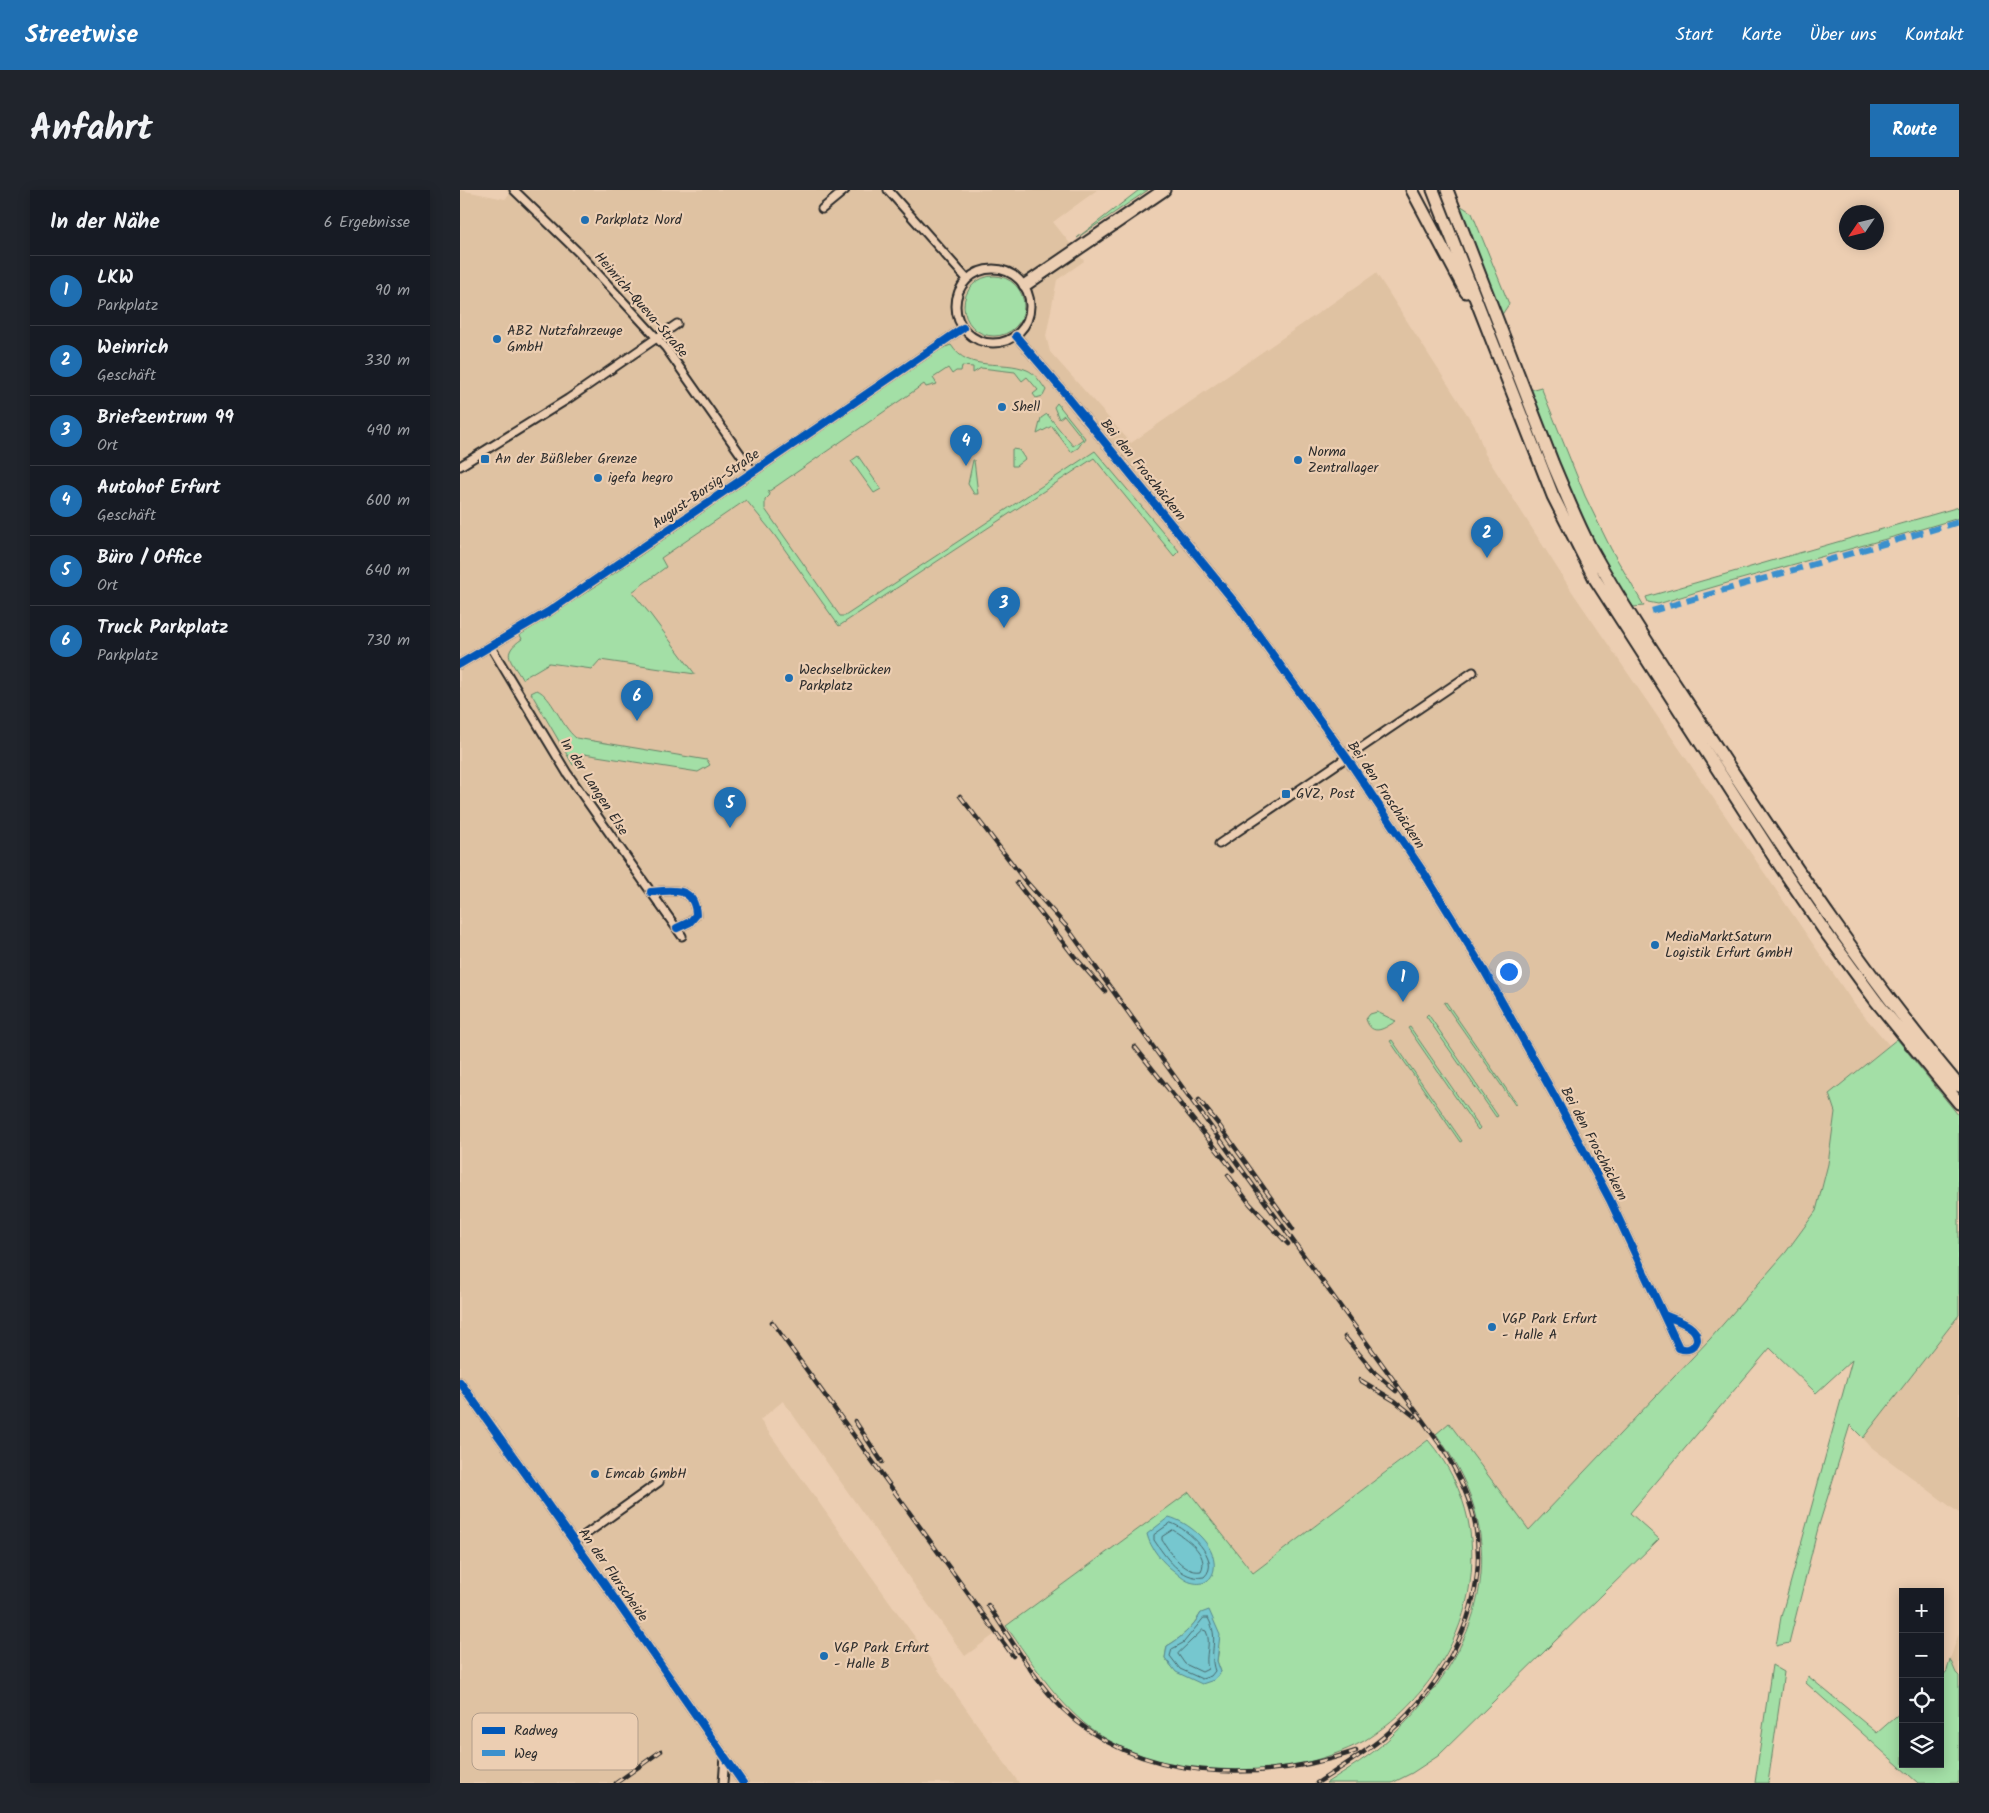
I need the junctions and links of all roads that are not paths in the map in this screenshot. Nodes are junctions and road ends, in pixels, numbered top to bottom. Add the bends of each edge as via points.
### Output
1 (514, 190) edge
2 (845, 190) edge
3 (888, 190) edge
4 (1164, 190) edge
5 (1412, 190) edge
6 (1433, 190) edge
7 (1446, 190) edge
8 (822, 209) dead end
9 (967, 279) junction
10 (1025, 285) junction
11 (677, 324) dead end
12 (963, 328) junction
13 (1016, 336) junction
14 (657, 339) junction
15 (1496, 352) junction
16 (460, 466) edge
17 (753, 472) junction
18 (491, 647) junction
19 (460, 664) edge
20 (1473, 672) dead end
21 (1347, 758) junction
22 (1219, 844) dead end
23 (651, 892) junction
24 (676, 928) junction
25 (682, 936) dead end
26 (1959, 1086) edge
27 (1959, 1103) edge
28 (1664, 1315) junction
29 (460, 1382) edge
30 (659, 1482) dead end
31 (575, 1542) junction
32 (725, 1756) junction
33 (723, 1783) edge
34 (743, 1783) edge

1 - 14 street, Heinrich-Queva-Straße via 578,252
2 - 8 street
3 - 9 street
4 - 10 highway
5 - 15 highway
6 - 15 highway
7 - 26 highway via 1556,472 1611,584 1791,862 1883,992
9 - 10 street via 986,268 997,268 1013,274
9 - 12 street via 959,289 956,302
10 - 13 street via 1031,306 1025,326
11 - 14 street
12 - 13 street via 982,342 1007,341
12 - 17 street, August-Borsig-Straße
13 - 21 street, Bei den Froschäckern via 1237,605
14 - 16 street
14 - 17 street, Heinrich-Queva-Straße
15 - 27 highway via 1553,496 1595,579 1824,930 1876,1001
17 - 18 street, August-Borsig-Straße via 548,612
18 - 19 street, August-Borsig-Straße
18 - 23 street, In der Langen Else via 567,773
20 - 21 street, Bei den Froschäckern
21 - 22 street, Bei den Froschäckern
21 - 28 street, Bei den Froschäckern via 1428,878 1503,1004 1610,1200
23 - 24 street, In der Langen Else
23 - 24 street via 672,890 687,894 692,899 696,915 690,922
24 - 25 street, In der Langen Else
28 - 28 street, Bei den Froschäckern via 1696,1333 1698,1340 1691,1348 1679,1348
29 - 31 street, An der Flurscheide
30 - 31 street, An der Flurscheide
31 - 32 street, An der Flurscheide
32 - 33 street
32 - 34 street, An der Flurscheide

